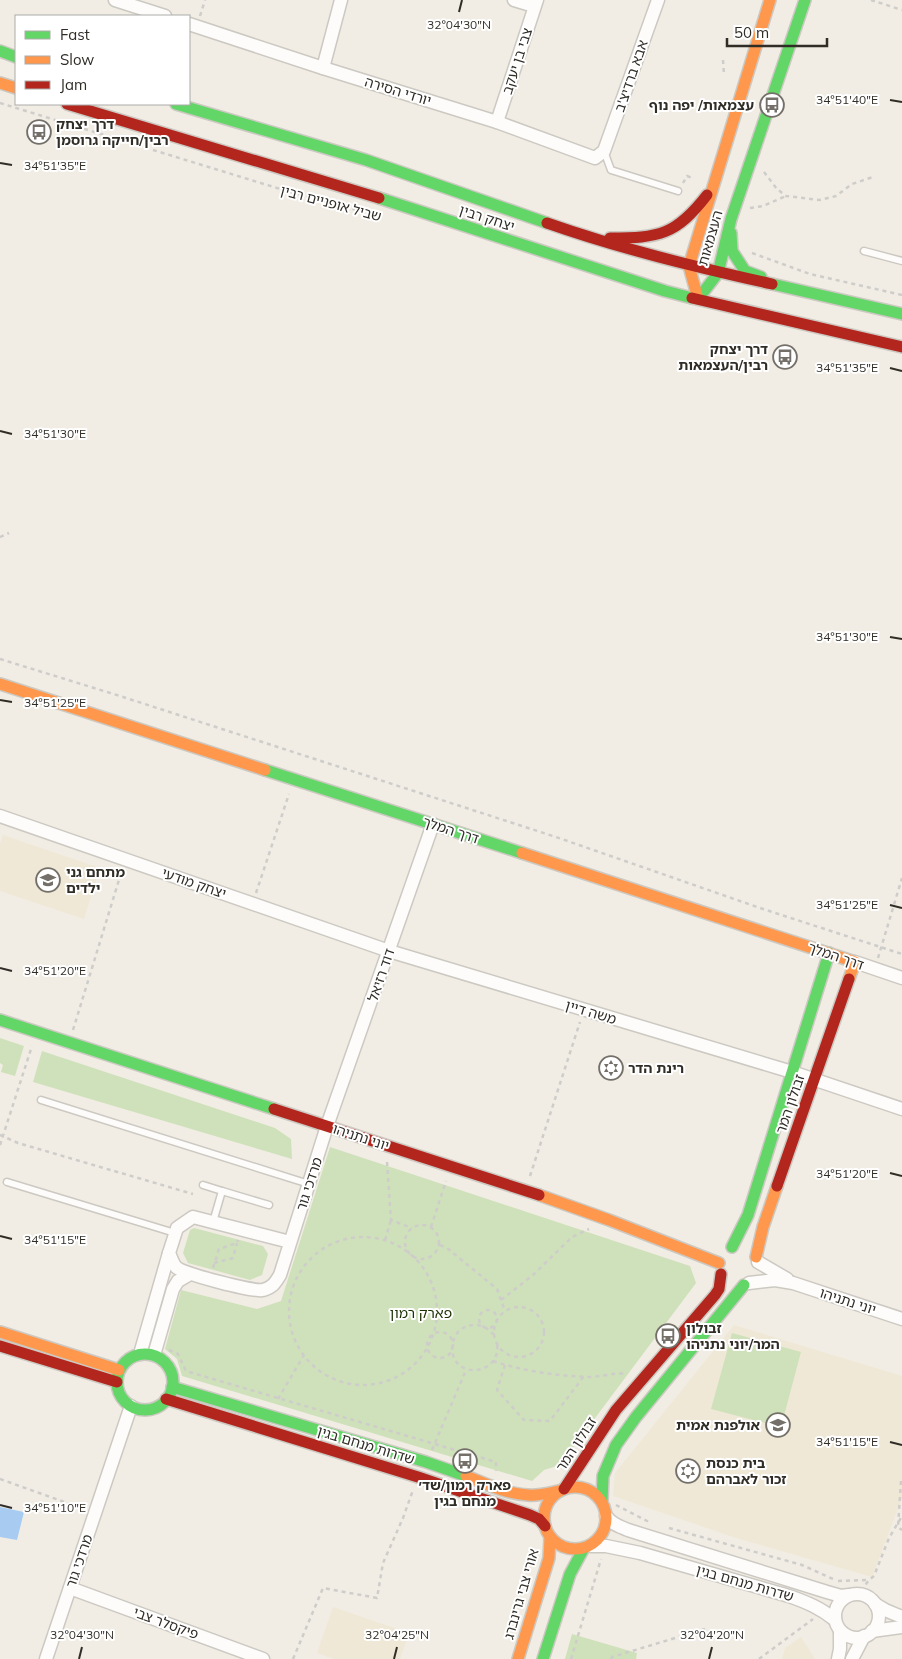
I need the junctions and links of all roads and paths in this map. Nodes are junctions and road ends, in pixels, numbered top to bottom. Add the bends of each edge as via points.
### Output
1 (115, 0) edge
2 (341, 0) edge
3 (514, 0) edge
4 (658, 0) edge
5 (770, 0) edge
6 (805, 0) edge
7 (870, 0) edge
8 (536, 3) edge
9 (902, 10) edge
10 (162, 15) edge
11 (190, 24) edge
12 (0, 44) edge
13 (0, 51) edge
14 (14, 56) edge
15 (723, 60) dead end
16 (322, 68) junction
17 (724, 75) dead end
18 (0, 83) edge
19 (15, 88) edge
20 (0, 103) edge
21 (70, 105) edge
22 (179, 105) edge
23 (497, 122) junction
24 (604, 151) junction
25 (761, 168) dead end
26 (873, 177) dead end
27 (692, 178) dead end
28 (713, 187) junction
29 (678, 190) joint
30 (786, 196) junction
31 (748, 209) dead end
32 (382, 217) dead end
33 (731, 219) junction
34 (590, 238) junction
35 (864, 251) dead end
36 (902, 261) edge
37 (688, 266) junction
38 (718, 273) junction
39 (787, 287) junction
40 (698, 299) junction
41 (902, 314) edge
42 (902, 347) edge
43 (9, 533) dead end
44 (0, 537) edge
45 (0, 659) edge
46 (0, 684) edge
47 (294, 779) junction
48 (0, 816) edge
49 (433, 824) junction
50 (125, 859) junction
51 (902, 878) edge
52 (252, 904) junction
53 (881, 948) junction
54 (389, 951) junction
55 (829, 954) junction
56 (902, 954) edge
57 (854, 962) junction
58 (875, 969) junction
59 (902, 978) edge
60 (584, 1010) junction
61 (0, 1020) edge
62 (36, 1032) junction
63 (69, 1043) junction
64 (792, 1072) junction
65 (814, 1080) junction
66 (41, 1100) dead end
67 (902, 1108) edge
68 (328, 1126) junction
69 (1, 1136) edge
70 (0, 1145) edge
71 (386, 1145) junction
72 (451, 1167) junction
73 (7, 1182) dead end
74 (309, 1184) junction
75 (203, 1185) dead end
76 (222, 1191) junction
77 (525, 1192) junction
78 (193, 1194) dead end
79 (269, 1205) dead end
80 (391, 1220) junction
81 (609, 1220) junction
82 (213, 1222) junction
83 (431, 1227) junction
84 (412, 1228) junction
85 (242, 1229) junction
86 (175, 1233) junction
87 (385, 1240) junction
88 (290, 1242) junction
89 (237, 1243) junction
90 (440, 1245) junction
91 (748, 1252) junction
92 (169, 1253) junction
93 (410, 1255) junction
94 (214, 1263) junction
95 (720, 1268) junction
96 (190, 1274) junction
97 (210, 1279) junction
98 (794, 1283) junction
99 (746, 1284) junction
100 (501, 1300) junction
101 (505, 1311) junction
102 (902, 1319) edge
103 (496, 1323) junction
104 (485, 1327) junction
105 (0, 1332) edge
106 (495, 1336) junction
107 (428, 1340) junction
108 (496, 1342) junction
109 (0, 1346) edge
110 (452, 1346) junction
111 (155, 1350) junction
112 (140, 1354) junction
113 (304, 1355) junction
114 (493, 1361) junction
115 (504, 1365) junction
116 (467, 1369) junction
117 (119, 1370) junction
118 (584, 1376) junction
119 (643, 1380) junction
120 (117, 1382) junction
121 (172, 1387) junction
122 (166, 1399) junction
123 (278, 1399) junction
124 (131, 1406) junction
125 (268, 1415) junction
126 (434, 1444) junction
127 (426, 1462) junction
128 (418, 1477) junction
129 (0, 1479) edge
130 (901, 1481) edge
131 (602, 1486) junction
132 (496, 1488) junction
133 (562, 1490) junction
134 (602, 1502) junction
135 (95, 1513) junction
136 (606, 1516) junction
137 (902, 1516) edge
138 (650, 1522) dead end
139 (545, 1526) junction
140 (668, 1528) dead end
141 (902, 1530) edge
142 (550, 1537) junction
143 (588, 1547) junction
144 (602, 1555) dead end
145 (869, 1580) junction
146 (70, 1588) junction
147 (854, 1595) junction
148 (875, 1604) junction
149 (824, 1611) junction
150 (902, 1617) edge
151 (838, 1626) junction
152 (902, 1627) edge
153 (705, 1629) dead end
154 (868, 1634) junction
155 (46, 1659) edge
156 (263, 1659) edge
157 (293, 1659) edge
158 (518, 1659) edge
159 (543, 1659) edge
160 (571, 1659) edge
161 (611, 1659) edge
162 (759, 1659) edge
163 (838, 1659) edge
164 (852, 1659) edge

1 - 10 street
2 - 16 street
3 - 8 street
4 - 24 street, אבא ברדיצ'ב
5 - 28 street, העצמאות
6 - 33 street, העצמאות
7 - 9 path
8 - 23 street, צבי בן יעקב
11 - 16 street, יורדי הסירה
12 - 14 street
13 - 14 street
15 - 17 path
16 - 23 street, יורדי הסירה
18 - 19 street
20 - 32 path, שביל אופניים רבין
21 - 40 street, יצחק רבין
22 - 34 street, יצחק רבין via 366,160
23 - 24 street, יורדי הסירה via 595,158
24 - 29 lane via 611,170
25 - 30 path
26 - 30 path via 852,184 836,196 820,200
27 - 29 path via 686,176
28 - 34 street via 695,211 669,231 639,238
28 - 37 street, העצמאות
30 - 31 path
33 - 38 street, העצמאות
33 - 39 street via 732,251 745,270
34 - 37 street, יצחק רבין
35 - 36 lane
37 - 38 street, יצחק רבין
37 - 40 street, העצמאות
38 - 39 street, יצחק רבין
38 - 40 street, העצמאות
39 - 41 street, יצחק רבין
40 - 42 street, יצחק רבין
43 - 44 path
45 - 53 path via 547,834
46 - 47 street, דרך המלך
47 - 49 street, דרך המלך
47 - 52 path
48 - 50 street, יצחק מודעי
49 - 54 street, דוד רזיאל
49 - 55 street, דרך המלך
50 - 52 street, יצחק מודעי
50 - 63 path
51 - 53 path
52 - 54 street, יצחק מודעי
53 - 56 path
53 - 58 path
54 - 60 street, משה דיין
54 - 68 street, דוד רזיאל
55 - 57 street, דרך המלך
55 - 64 street, זבולון המר
57 - 58 street, דרך המלך
57 - 65 street, זבולון המר
58 - 59 street, דרך המלך
60 - 64 street, משה דיין
60 - 77 path
61 - 62 street, יוני נתניהו
62 - 63 street, יוני נתניהו
62 - 69 path
63 - 68 street, יוני נתניהו
64 - 65 street, משה דיין
64 - 91 street, זבולון המר via 748,1215
65 - 67 street, משה דיין
65 - 91 street, זבולון המר via 763,1227
66 - 74 lane
68 - 71 street, יוני נתניהו
68 - 74 street, מרדכי גור
69 - 70 path
69 - 78 path
71 - 72 street, יוני נתניהו
71 - 80 path
72 - 77 street, יוני נתניהו
72 - 83 path
73 - 86 lane
74 - 88 street, מרדכי גור
75 - 76 lane
76 - 79 lane
76 - 82 lane
77 - 81 street, יוני נתניהו
80 - 84 path
80 - 87 path
81 - 95 street, יוני נתניהו
81 - 100 path via 572,1237 533,1275
82 - 85 street
82 - 86 street via 193,1216 176,1228
83 - 84 path via 419,1225
83 - 90 path via 438,1235
84 - 93 path via 405,1238
85 - 88 street
85 - 89 path
86 - 92 street
87 - 93 path via 401,1246
87 - 113 path via 376,1237 347,1238 327,1246 307,1262 291,1292 290,1328
88 - 97 street, מרדכי גור via 274,1286 261,1290
89 - 94 path via 219,1249
89 - 94 path via 233,1258
90 - 93 path via 430,1258 423,1260
90 - 100 path via 497,1289
91 - 95 street via 726,1251
91 - 98 street, יוני נתניהו
91 - 99 street via 757,1274
92 - 96 street, מרדכי גור via 176,1267
92 - 112 street
93 - 107 path via 421,1264 436,1294 438,1315
94 - 97 path
95 - 99 street via 724,1279 733,1285
95 - 119 street, זבולון המר via 719,1289 715,1296
96 - 97 street, מרדכי גור
96 - 111 street via 178,1281 173,1289
98 - 99 street, יוני נתניהו via 763,1280
98 - 102 street, יוני נתניהו
99 - 131 street via 624,1432 603,1476
100 - 101 path
101 - 103 path
101 - 108 path via 521,1307 535,1313 544,1326 542,1342 531,1354 515,1356 507,1354
103 - 104 path
103 - 104 path via 494,1311 484,1311 480,1323
103 - 106 path
104 - 106 path
104 - 110 path via 470,1325 464,1328 458,1332
105 - 117 street
106 - 108 path
107 - 110 path via 433,1334 442,1332 451,1338
107 - 110 path via 427,1350 434,1357 447,1356
107 - 113 path via 419,1360 400,1376 365,1386 332,1379
108 - 114 path via 498,1348
109 - 120 street
110 - 116 path via 456,1360
111 - 112 street
111 - 121 street via 171,1371
111 - 123 path via 178,1354 186,1371
112 - 117 street via 124,1362
113 - 123 path
114 - 115 path
114 - 116 path via 481,1370
115 - 118 path
115 - 118 path via 497,1390 524,1420 550,1421
116 - 126 path
117 - 120 street
118 - 119 path via 625,1373
119 - 133 street, זבולון המר via 616,1410
120 - 124 street via 123,1400
121 - 122 street
121 - 125 street, שדרות מנחם בגין
122 - 124 street via 161,1405 146,1410
122 - 128 street, שדרות מנחם בגין
123 - 125 path
123 - 126 path
124 - 135 street, מרדכי גור
125 - 127 street, שדרות מנחם בגין
126 - 127 path
126 - 132 path via 496,1462
127 - 132 street, שדרות מנחם בגין
128 - 139 street, שדרות מנחם בגין via 530,1515
128 - 157 path via 384,1562 377,1598 323,1588
129 - 135 path
130 - 141 path, bridge via 898,1527
131 - 134 street
131 - 138 path via 613,1503
132 - 133 street, שדרות מנחם בגין via 527,1495
133 - 134 street via 585,1488
133 - 139 street via 548,1502
134 - 136 street
135 - 146 street, מרדכי גור
136 - 143 street via 601,1536
136 - 147 street, שדרות מנחם בגין via 628,1530 826,1592
137 - 145 path via 874,1576
139 - 142 street
140 - 145 path via 802,1565 837,1581
142 - 143 street via 569,1549
142 - 158 street, אורי צבי גרינברג via 549,1558
143 - 149 street, שדרות מנחם בגין via 606,1546 640,1553 789,1596
143 - 159 street via 570,1574
144 - 160 path
145 - 147 path
146 - 155 street, מרדכי גור
146 - 156 street, פיקסלר צבי
147 - 148 street via 865,1596
147 - 151 street via 839,1603 836,1610
148 - 150 street
148 - 154 street via 878,1618
149 - 151 street, שדרות מנחם בגין
149 - 162 path
151 - 154 street via 852,1637
151 - 163 street
152 - 154 street
153 - 161 path
154 - 164 street

